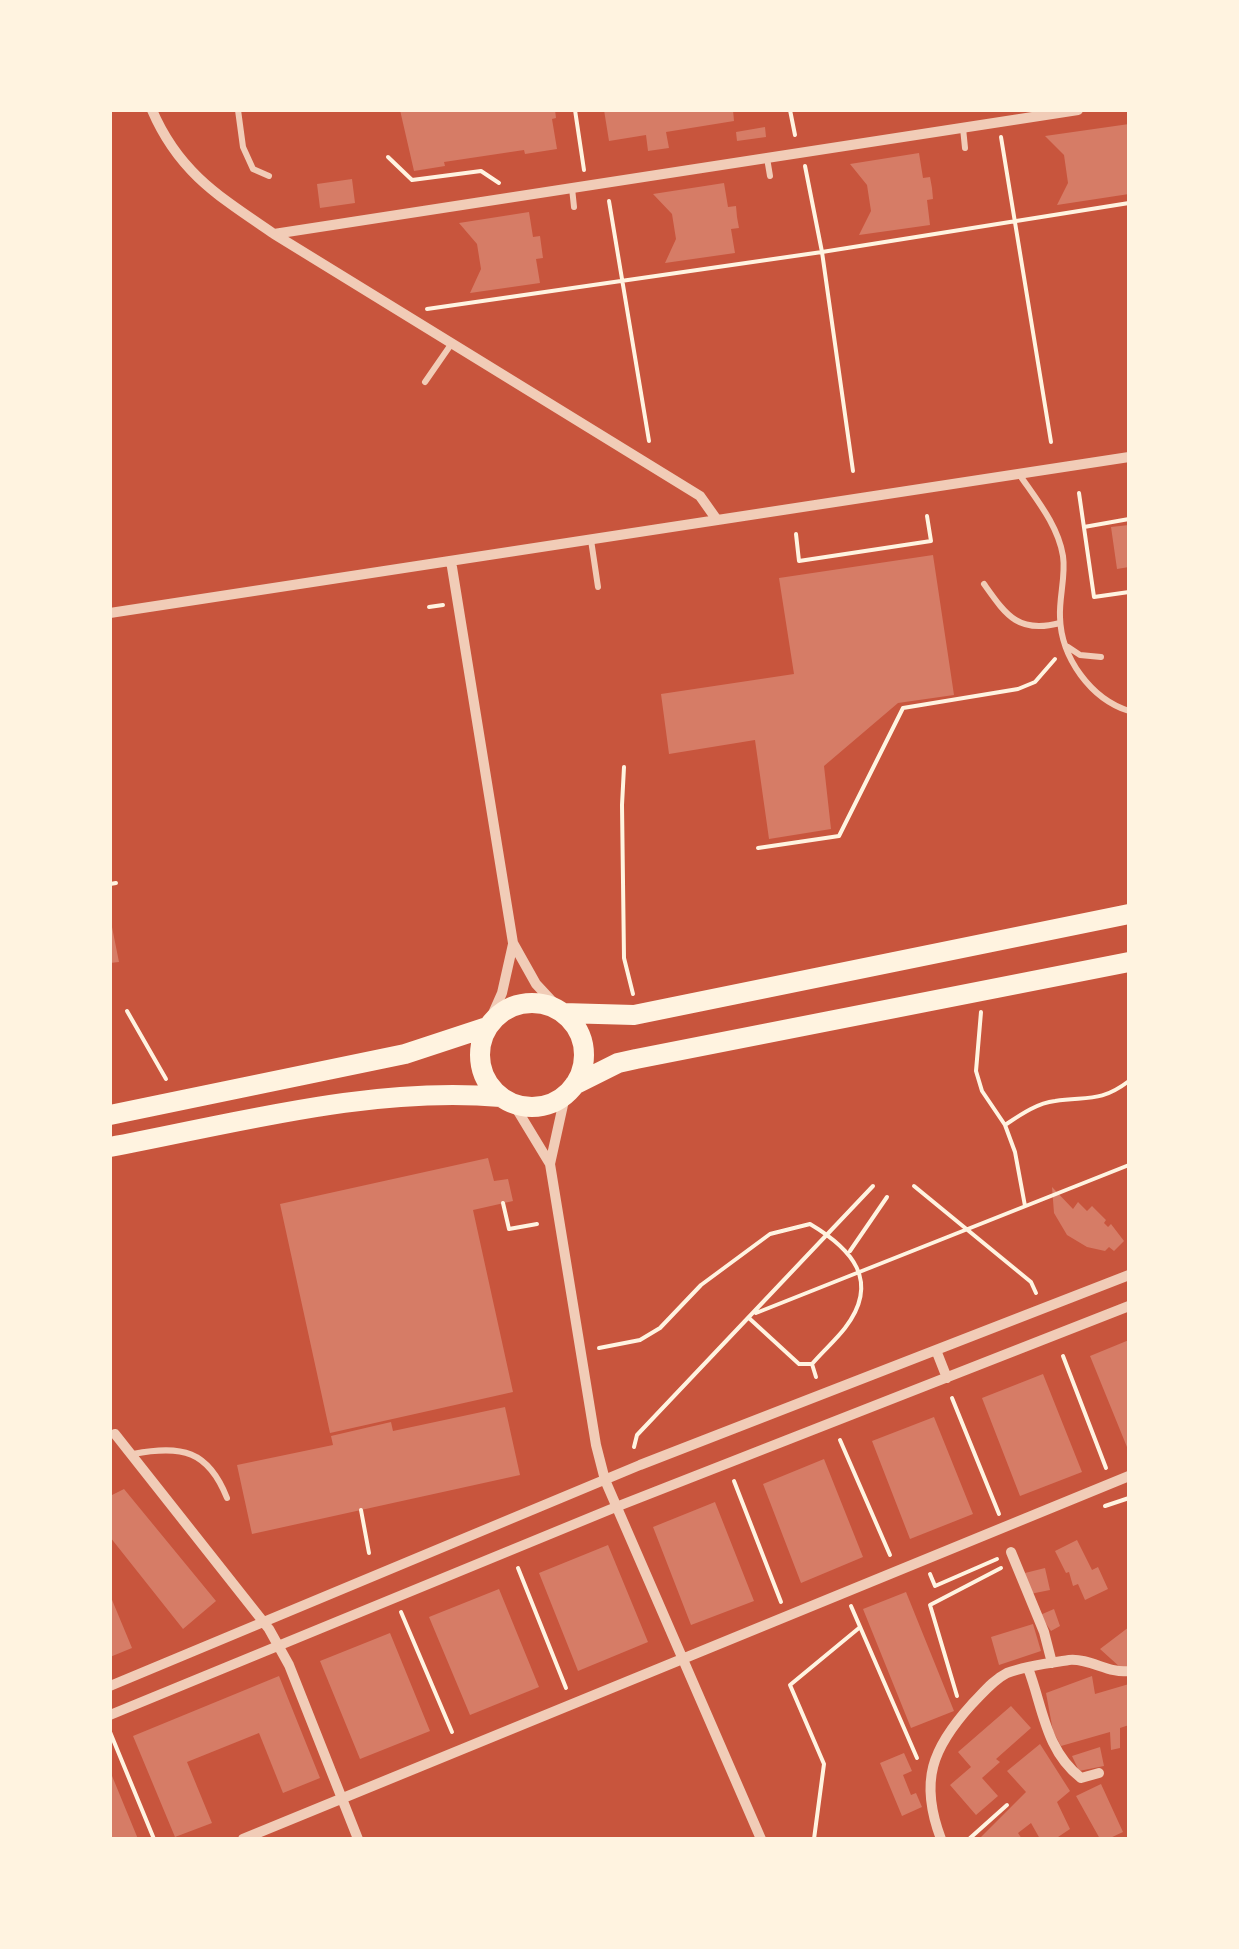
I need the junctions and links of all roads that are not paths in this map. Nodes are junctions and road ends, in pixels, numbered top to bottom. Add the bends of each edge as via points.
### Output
1 (152, 110) edge
2 (238, 110) edge
3 (1078, 110) edge
4 (963, 128) junction
5 (965, 148) dead end
6 (767, 158) junction
7 (268, 176) dead end
8 (770, 176) dead end
9 (572, 188) junction
10 (574, 206) dead end
11 (274, 234) junction
12 (452, 344) junction
13 (425, 382) dead end
14 (1129, 456) edge
15 (1018, 473) junction
16 (718, 520) junction
17 (591, 540) junction
18 (451, 562) junction
19 (984, 584) dead end
20 (598, 587) dead end
21 (110, 613) edge
22 (1060, 622) junction
23 (1066, 646) junction
24 (1101, 657) dead end
25 (1129, 711) edge
26 (1129, 914) edge
27 (513, 943) junction
28 (1129, 962) edge
29 (563, 1012) junction
30 (488, 1027) junction
31 (569, 1091) junction
32 (507, 1100) junction
33 (110, 1115) edge
34 (156, 1138) junction
35 (110, 1147) edge
36 (110, 1158) edge
37 (550, 1164) junction
38 (1129, 1275) edge
39 (1129, 1306) edge
40 (936, 1350) junction
41 (948, 1378) junction
42 (115, 1434) dead end
43 (132, 1454) junction
44 (1129, 1476) edge
45 (605, 1480) junction
46 (227, 1498) dead end
47 (616, 1508) junction
48 (1009, 1556) road end
49 (265, 1622) junction
50 (279, 1646) junction
51 (682, 1658) junction
52 (1052, 1663) junction
53 (1028, 1668) junction
54 (1129, 1671) edge
55 (110, 1686) edge
56 (110, 1715) edge
57 (1099, 1773) dead end
58 (343, 1798) junction
59 (242, 1839) edge
60 (358, 1839) edge
61 (761, 1839) edge
62 (941, 1839) edge

1 - 11 street via 192,174
2 - 7 lane via 243,147 253,169
3 - 4 street
4 - 5 lane
4 - 6 street
6 - 8 lane
6 - 9 street
9 - 10 lane
9 - 11 street
11 - 12 street
12 - 13 lane
12 - 16 street via 700,496
14 - 15 street
15 - 16 street
15 - 22 lane via 1050,519 1062,553
16 - 17 street
17 - 18 street
17 - 20 lane
18 - 21 street
18 - 27 street
19 - 22 lane via 1006,615 1025,626
22 - 23 lane
23 - 24 lane
23 - 25 lane via 1072,664 1108,704
26 - 29 main road via 634,1014
27 - 29 street via 525,970
27 - 30 street
28 - 31 main road via 618,1063
29 - 30 main road via 525,1003 505,1010
29 - 31 main road via 584,1046 583,1069
30 - 32 main road via 481,1068
30 - 33 main road via 405,1054
31 - 32 main road via 541,1106
31 - 37 street
32 - 34 main road via 443,1094 350,1102
32 - 37 street
34 - 35 main road
34 - 36 street
37 - 45 street
38 - 40 street
39 - 41 street
40 - 41 street
40 - 45 street
41 - 47 street
42 - 43 street
43 - 46 lane via 176,1451 200,1458 216,1471
43 - 49 street
44 - 51 street
45 - 47 street
45 - 49 street
47 - 50 street
47 - 51 street
48 - 52 street
49 - 50 street
49 - 55 street
50 - 56 street
50 - 58 street
51 - 58 street
51 - 61 street
52 - 53 street
52 - 54 street via 1074,1660
53 - 57 street via 1058,1752 1080,1778
53 - 62 street via 995,1681 944,1737 932,1764 931,1798
58 - 59 street
58 - 60 street

